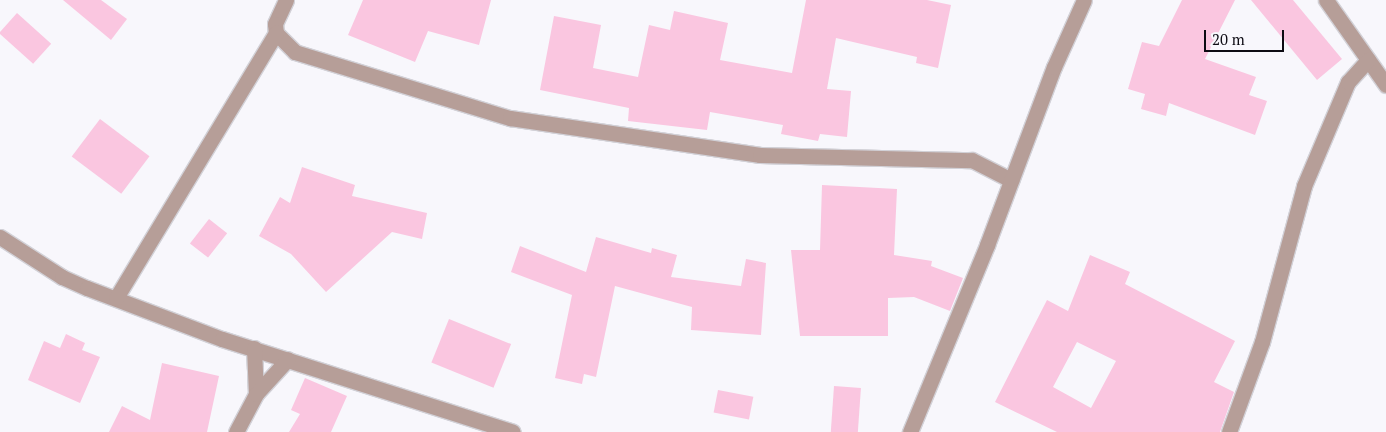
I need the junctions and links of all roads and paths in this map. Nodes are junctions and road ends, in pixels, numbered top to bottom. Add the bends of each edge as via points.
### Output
1 (286, 0) edge
2 (1084, 0) edge
3 (1326, 0) edge
4 (276, 33) junction
5 (1368, 60) junction
6 (1386, 85) edge
7 (1011, 180) junction
8 (0, 237) edge
9 (116, 298) junction
10 (254, 348) junction
11 (288, 358) junction
12 (256, 394) junction
13 (236, 432) edge
14 (513, 432) edge
15 (910, 432) edge
16 (1229, 432) edge

1 - 4 street via 275,24
2 - 7 street via 1054,67
3 - 5 street
4 - 7 street via 295,52 510,118 760,155 972,160
4 - 9 street
5 - 6 street
5 - 16 street via 1348,82 1304,186 1262,342
7 - 15 street
8 - 9 street via 62,277
9 - 10 street
10 - 11 street
10 - 12 street
11 - 12 street
11 - 14 street
12 - 13 street

